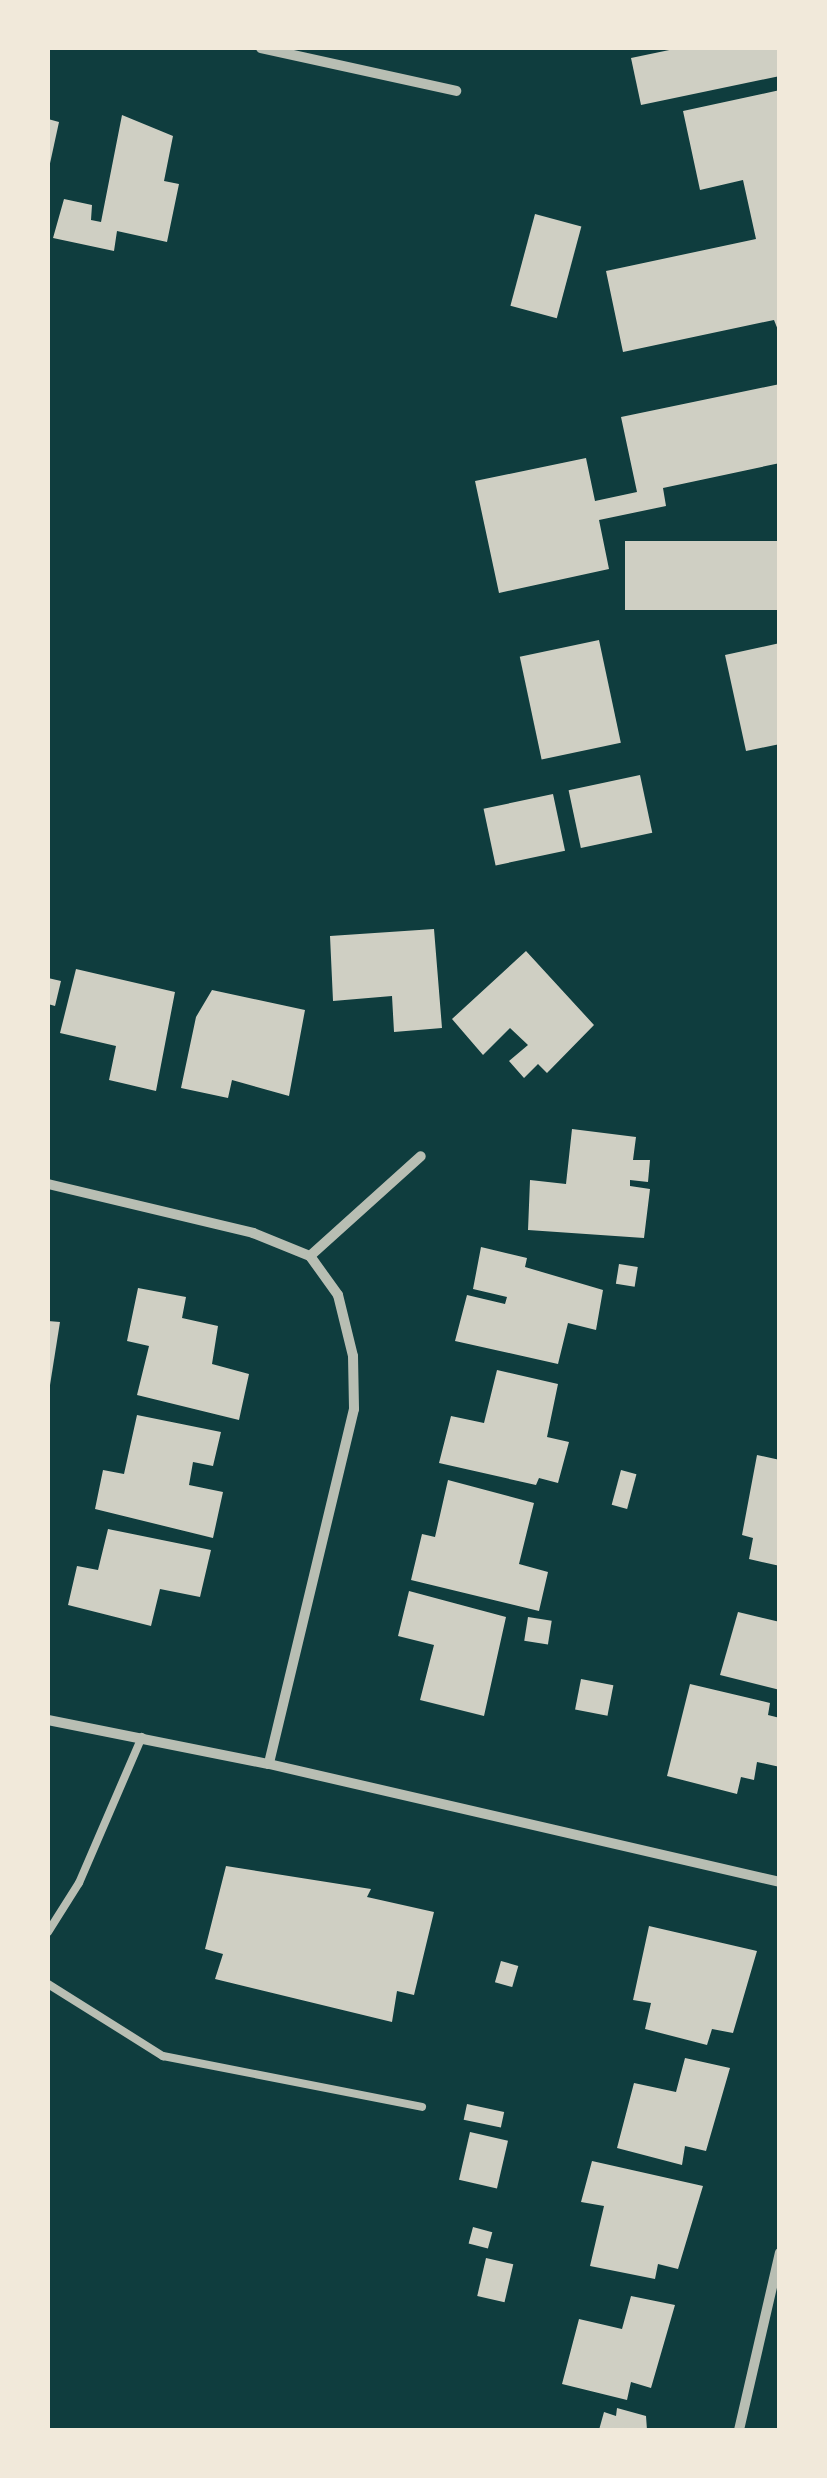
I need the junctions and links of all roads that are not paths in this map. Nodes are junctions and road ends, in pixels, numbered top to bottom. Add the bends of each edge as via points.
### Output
1 (261, 48) edge
2 (456, 91) dead end
3 (421, 1156) dead end
4 (48, 1184) edge
5 (310, 1256) junction
6 (48, 1720) edge
7 (142, 1737) junction
8 (270, 1764) junction
9 (780, 1882) edge
10 (48, 1932) edge
11 (48, 1984) edge
12 (422, 2107) dead end
13 (780, 2253) edge
14 (739, 2430) edge

1 - 2 street
3 - 5 street
4 - 5 street via 254,1233
5 - 8 street via 338,1295 352,1356 354,1409
6 - 7 street
7 - 8 street
7 - 10 lane via 78,1884
8 - 9 street
11 - 12 lane via 163,2056
13 - 14 street

